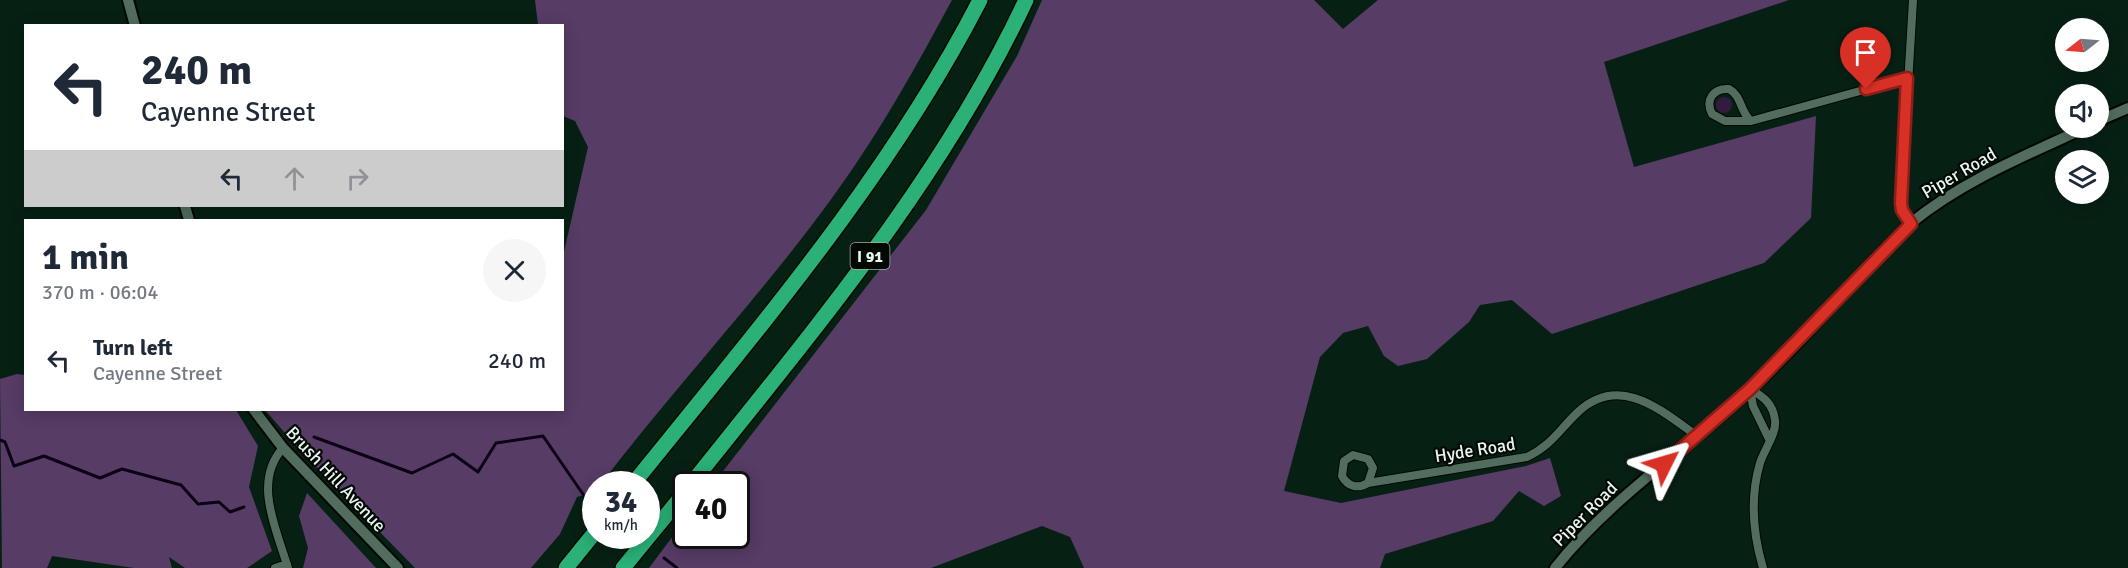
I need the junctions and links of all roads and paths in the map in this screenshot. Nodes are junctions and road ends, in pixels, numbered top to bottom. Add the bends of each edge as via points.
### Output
1 (128, 0) edge
2 (980, 0) edge
3 (1026, 0) edge
4 (1913, 0) edge
5 (134, 24) edge
6 (1907, 78) junction
7 (2128, 108) edge
8 (2109, 116) edge
9 (1751, 122) junction
10 (2064, 138) edge
11 (1911, 224) junction
12 (1750, 389) junction
13 (255, 411) edge
14 (1697, 436) junction
15 (1768, 439) junction
16 (283, 448) junction
17 (643, 471) edge
18 (701, 471) edge
19 (1368, 483) junction
20 (672, 508) edge
21 (582, 548) edge
22 (288, 566) edge
23 (275, 568) edge
24 (398, 568) edge
25 (566, 568) edge
26 (623, 568) edge
27 (1555, 568) edge
28 (1763, 568) edge

1 - 5 street
2 - 17 highway, I 91 via 928,93 870,181
3 - 18 highway, I 91 via 972,102 895,221
4 - 6 street
6 - 9 street
6 - 11 street via 1901,203
7 - 8 street
9 - 9 street via 1733,92 1719,90 1711,96 1709,105 1715,117
10 - 11 street, Piper Road via 1976,179
11 - 12 street, Piper Road
12 - 14 street, Piper Road
12 - 15 street
12 - 15 street via 1764,397 1772,409 1775,427
13 - 16 street, Brush Hill Avenue
14 - 19 street, Hyde Road via 1650,403 1612,395 1579,411 1550,444 1527,457
14 - 27 street, Piper Road via 1598,522
15 - 28 street via 1755,493 1755,526
16 - 22 street via 269,469 267,489
16 - 24 street, Brush Hill Avenue
19 - 19 street, Hyde Road via 1353,486 1344,480 1341,471 1348,457 1358,454 1371,463 1373,473
20 - 26 highway
21 - 25 highway
22 - 23 street

